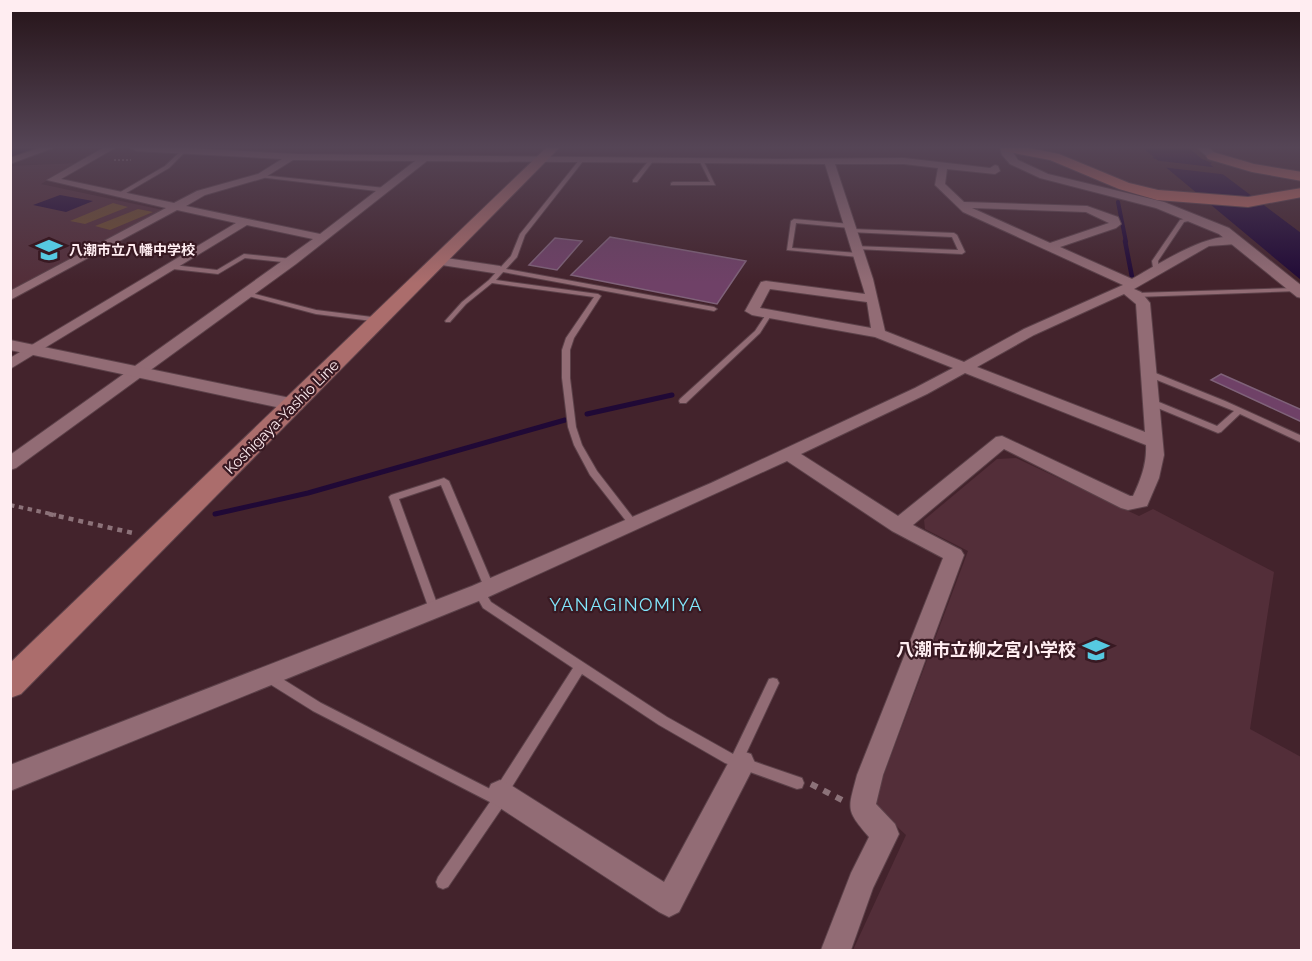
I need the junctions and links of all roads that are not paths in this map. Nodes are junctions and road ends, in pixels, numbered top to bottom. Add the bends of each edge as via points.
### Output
1 (109, 193) edge
2 (123, 193) edge
3 (203, 193) edge
4 (381, 193) edge
5 (508, 193) edge
6 (555, 193) edge
7 (839, 193) edge
8 (948, 193) edge
9 (1111, 193) edge
10 (1150, 193) edge
11 (1295, 193) edge
12 (119, 195) junction
13 (960, 205) junction
14 (178, 207) junction
15 (1196, 218) junction
16 (244, 222) junction
17 (851, 228) junction
18 (322, 238) junction
19 (1236, 241) junction
20 (1050, 247) junction
21 (857, 251) junction
22 (292, 261) junction
23 (439, 261) junction
24 (173, 267) junction
25 (501, 270) junction
26 (1156, 273) junction
27 (491, 281) junction
28 (1131, 290) junction
29 (1299, 292) edge
30 (247, 294) junction
31 (10, 296) edge
32 (872, 299) junction
33 (714, 309) dead end
34 (769, 314) junction
35 (380, 320) junction
36 (448, 321) dead end
37 (878, 333) junction
38 (10, 345) edge
39 (34, 350) junction
40 (10, 365) edge
41 (966, 369) junction
42 (137, 372) junction
43 (1150, 374) junction
44 (683, 401) dead end
45 (1151, 402) junction
46 (295, 405) junction
47 (1239, 411) junction
48 (1302, 440) edge
49 (1152, 441) junction
50 (788, 454) junction
51 (10, 464) edge
52 (633, 524) junction
53 (899, 526) junction
54 (484, 589) junction
55 (434, 609) junction
56 (580, 666) junction
57 (269, 677) junction
58 (773, 683) dead end
59 (10, 684) edge
60 (739, 762) junction
61 (10, 778) edge
62 (797, 783) road end
63 (498, 796) junction
64 (443, 882) dead end
65 (836, 951) edge

1 - 12 street
2 - 12 lane
3 - 14 street
4 - 18 street
5 - 23 main road, Koshigaya-Yashio Line
6 - 25 lane via 522,235 514,257
7 - 17 street
8 - 13 street
9 - 15 street
10 - 11 main road via 1248,202
12 - 14 street
13 - 20 street
13 - 20 street via 1087,208 1114,219 1112,226
14 - 16 street
14 - 31 street
15 - 19 street
15 - 26 lane via 1182,221 1155,261
16 - 18 street
16 - 24 street
17 - 21 street
17 - 21 lane via 794,222 789,249
17 - 21 lane via 954,235 962,252
18 - 22 street
19 - 26 street via 1206,243
19 - 29 street
20 - 28 street
21 - 32 street
22 - 24 lane via 244,256 218,272
22 - 30 street
23 - 25 street
23 - 35 main road, Koshigaya-Yashio Line
24 - 39 street
25 - 27 lane
25 - 33 lane
26 - 28 street
27 - 36 lane
27 - 52 lane via 598,296 566,350 572,427 593,473
28 - 29 lane
28 - 41 street via 1029,332
28 - 43 street via 1143,303
30 - 35 lane via 316,312
30 - 42 street
32 - 34 street via 766,285 752,311
32 - 37 street
34 - 37 street
34 - 44 lane via 758,332
35 - 46 main road, Koshigaya-Yashio Line
37 - 41 street
38 - 39 street
39 - 40 street
39 - 42 street
41 - 49 street
41 - 50 street
42 - 46 street
42 - 51 street
43 - 45 street
43 - 47 lane
45 - 47 lane via 1218,430
45 - 49 street
46 - 59 main road, Koshigaya-Yashio Line
47 - 48 lane
49 - 53 street via 1155,455 1140,501 1128,503 1002,441
50 - 52 street
50 - 53 street
52 - 54 street
53 - 65 street via 954,555 870,775 862,808 885,834 861,883
54 - 55 street
54 - 55 lane via 444,481 394,497
54 - 56 lane via 487,605
55 - 57 street
56 - 60 lane via 663,721
56 - 63 lane
57 - 61 street
57 - 63 lane via 317,707
58 - 60 lane
60 - 62 lane
60 - 63 street via 669,903
63 - 64 lane

